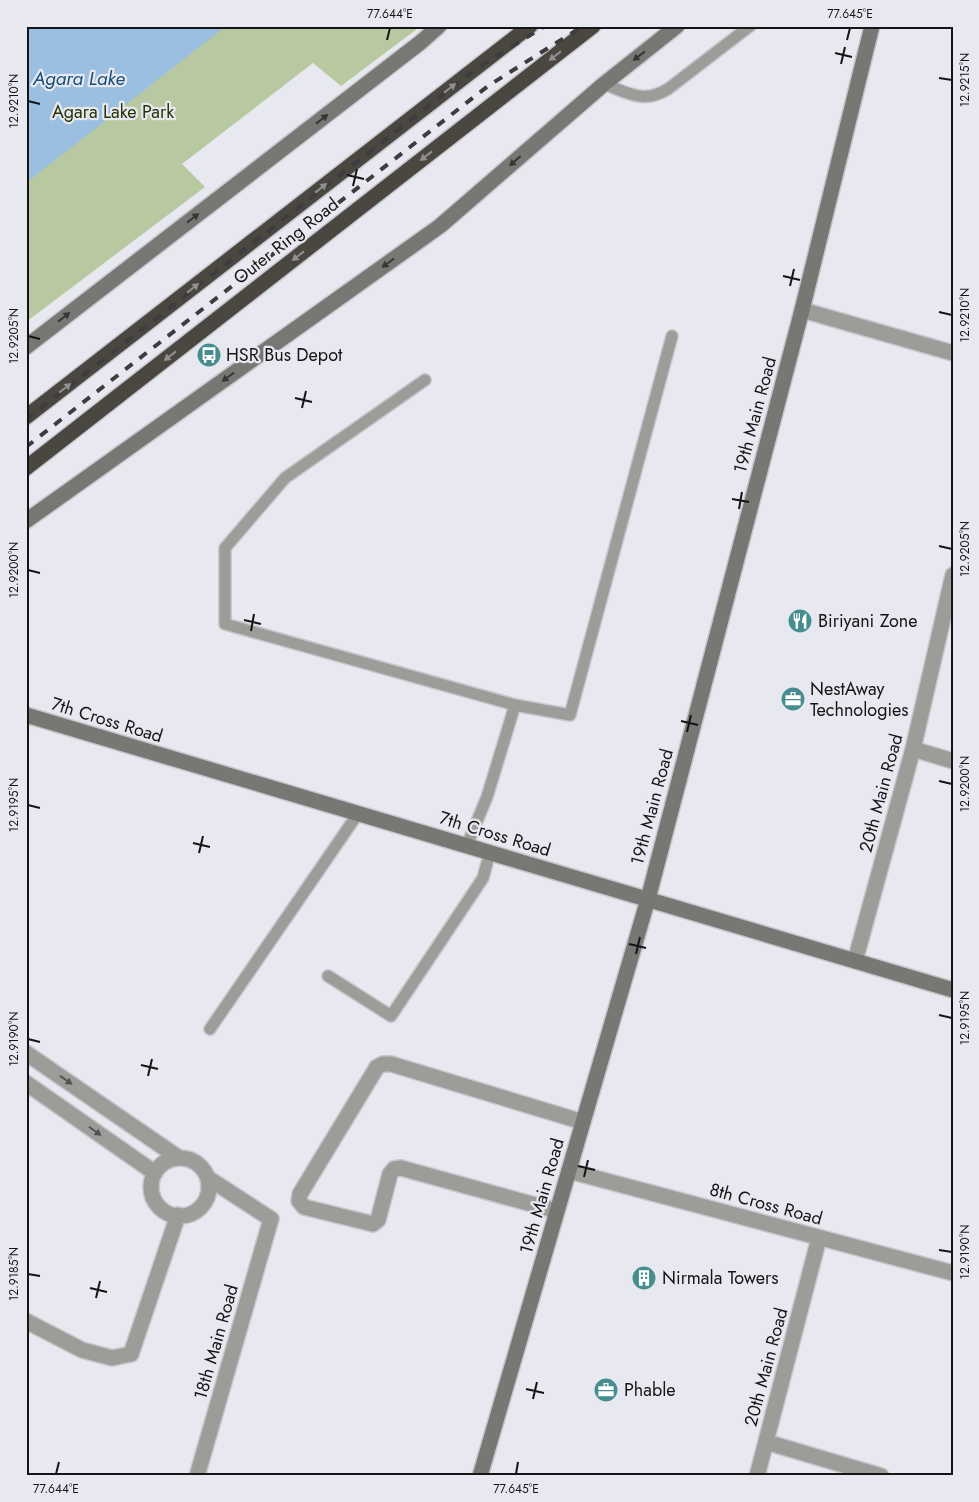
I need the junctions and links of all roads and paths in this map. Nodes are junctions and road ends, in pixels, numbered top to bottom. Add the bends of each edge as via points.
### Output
1 (439, 26) edge
2 (530, 26) edge
3 (593, 26) edge
4 (678, 26) edge
5 (750, 26) edge
6 (872, 26) edge
7 (604, 84) junction
8 (802, 310) junction
9 (672, 336) dead end
10 (26, 347) edge
11 (953, 353) edge
12 (425, 380) dead end
13 (26, 418) edge
14 (26, 468) edge
15 (26, 522) edge
16 (953, 575) edge
17 (946, 631) edge
18 (515, 705) junction
19 (26, 715) edge
20 (913, 749) junction
21 (953, 761) edge
22 (357, 815) junction
23 (467, 845) junction
24 (490, 852) junction
25 (648, 899) junction
26 (856, 961) junction
27 (328, 976) dead end
28 (953, 990) edge
29 (210, 1029) dead end
30 (26, 1053) edge
31 (26, 1083) edge
32 (583, 1122) junction
33 (178, 1158) junction
34 (569, 1171) junction
35 (155, 1173) junction
36 (208, 1178) junction
37 (557, 1211) junction
38 (178, 1216) junction
39 (819, 1238) junction
40 (953, 1273) edge
41 (26, 1321) edge
42 (766, 1442) junction
43 (198, 1476) edge
44 (480, 1476) edge
45 (757, 1476) edge
46 (881, 1476) edge

10 -> 1 street
13 -> 2 highway, Outer Ring Road
3 -> 14 highway, Outer Ring Road
4 -> 7 street
5 - 7 lane via 657,96 644,97
6 - 8 street, 19th Main Road
7 -> 15 street via 440,226
8 - 11 street
8 - 25 street, 19th Main Road
9 - 18 lane via 570,715
12 - 18 lane via 285,478 226,548 225,624
16 - 17 street, 20th Main Road
17 - 20 street, 20th Main Road
18 - 23 lane via 487,797
19 - 22 street, 7th Cross Road
20 - 21 street
20 - 26 street, 20th Main Road
22 - 23 street, 7th Cross Road
22 - 29 lane
23 - 24 street, 7th Cross Road
24 - 25 street, 7th Cross Road
24 - 27 lane via 483,878 391,1016
25 - 26 street, 7th Cross Road
25 - 32 street, 19th Main Road
26 - 28 street, 7th Cross Road
30 -> 33 street
31 -> 35 street
32 - 34 street, 19th Main Road
32 - 37 street via 383,1064 367,1084 300,1194 299,1201 304,1207 373,1224 378,1220 390,1174 400,1168
33 - 35 street via 169,1160
33 - 36 street via 197,1163
34 - 37 street, 19th Main Road
34 - 39 street, 8th Cross Road
35 - 38 street via 152,1192 155,1201 161,1208
36 - 38 street via 208,1197 203,1205 188,1215
36 - 43 street, 18th Main Road via 270,1220
37 - 44 street, 19th Main Road
38 - 41 street via 132,1354 112,1358 82,1350
39 - 40 street, 8th Cross Road
39 - 42 street, 20th Main Road
42 - 45 street, 20th Main Road
42 - 46 street

